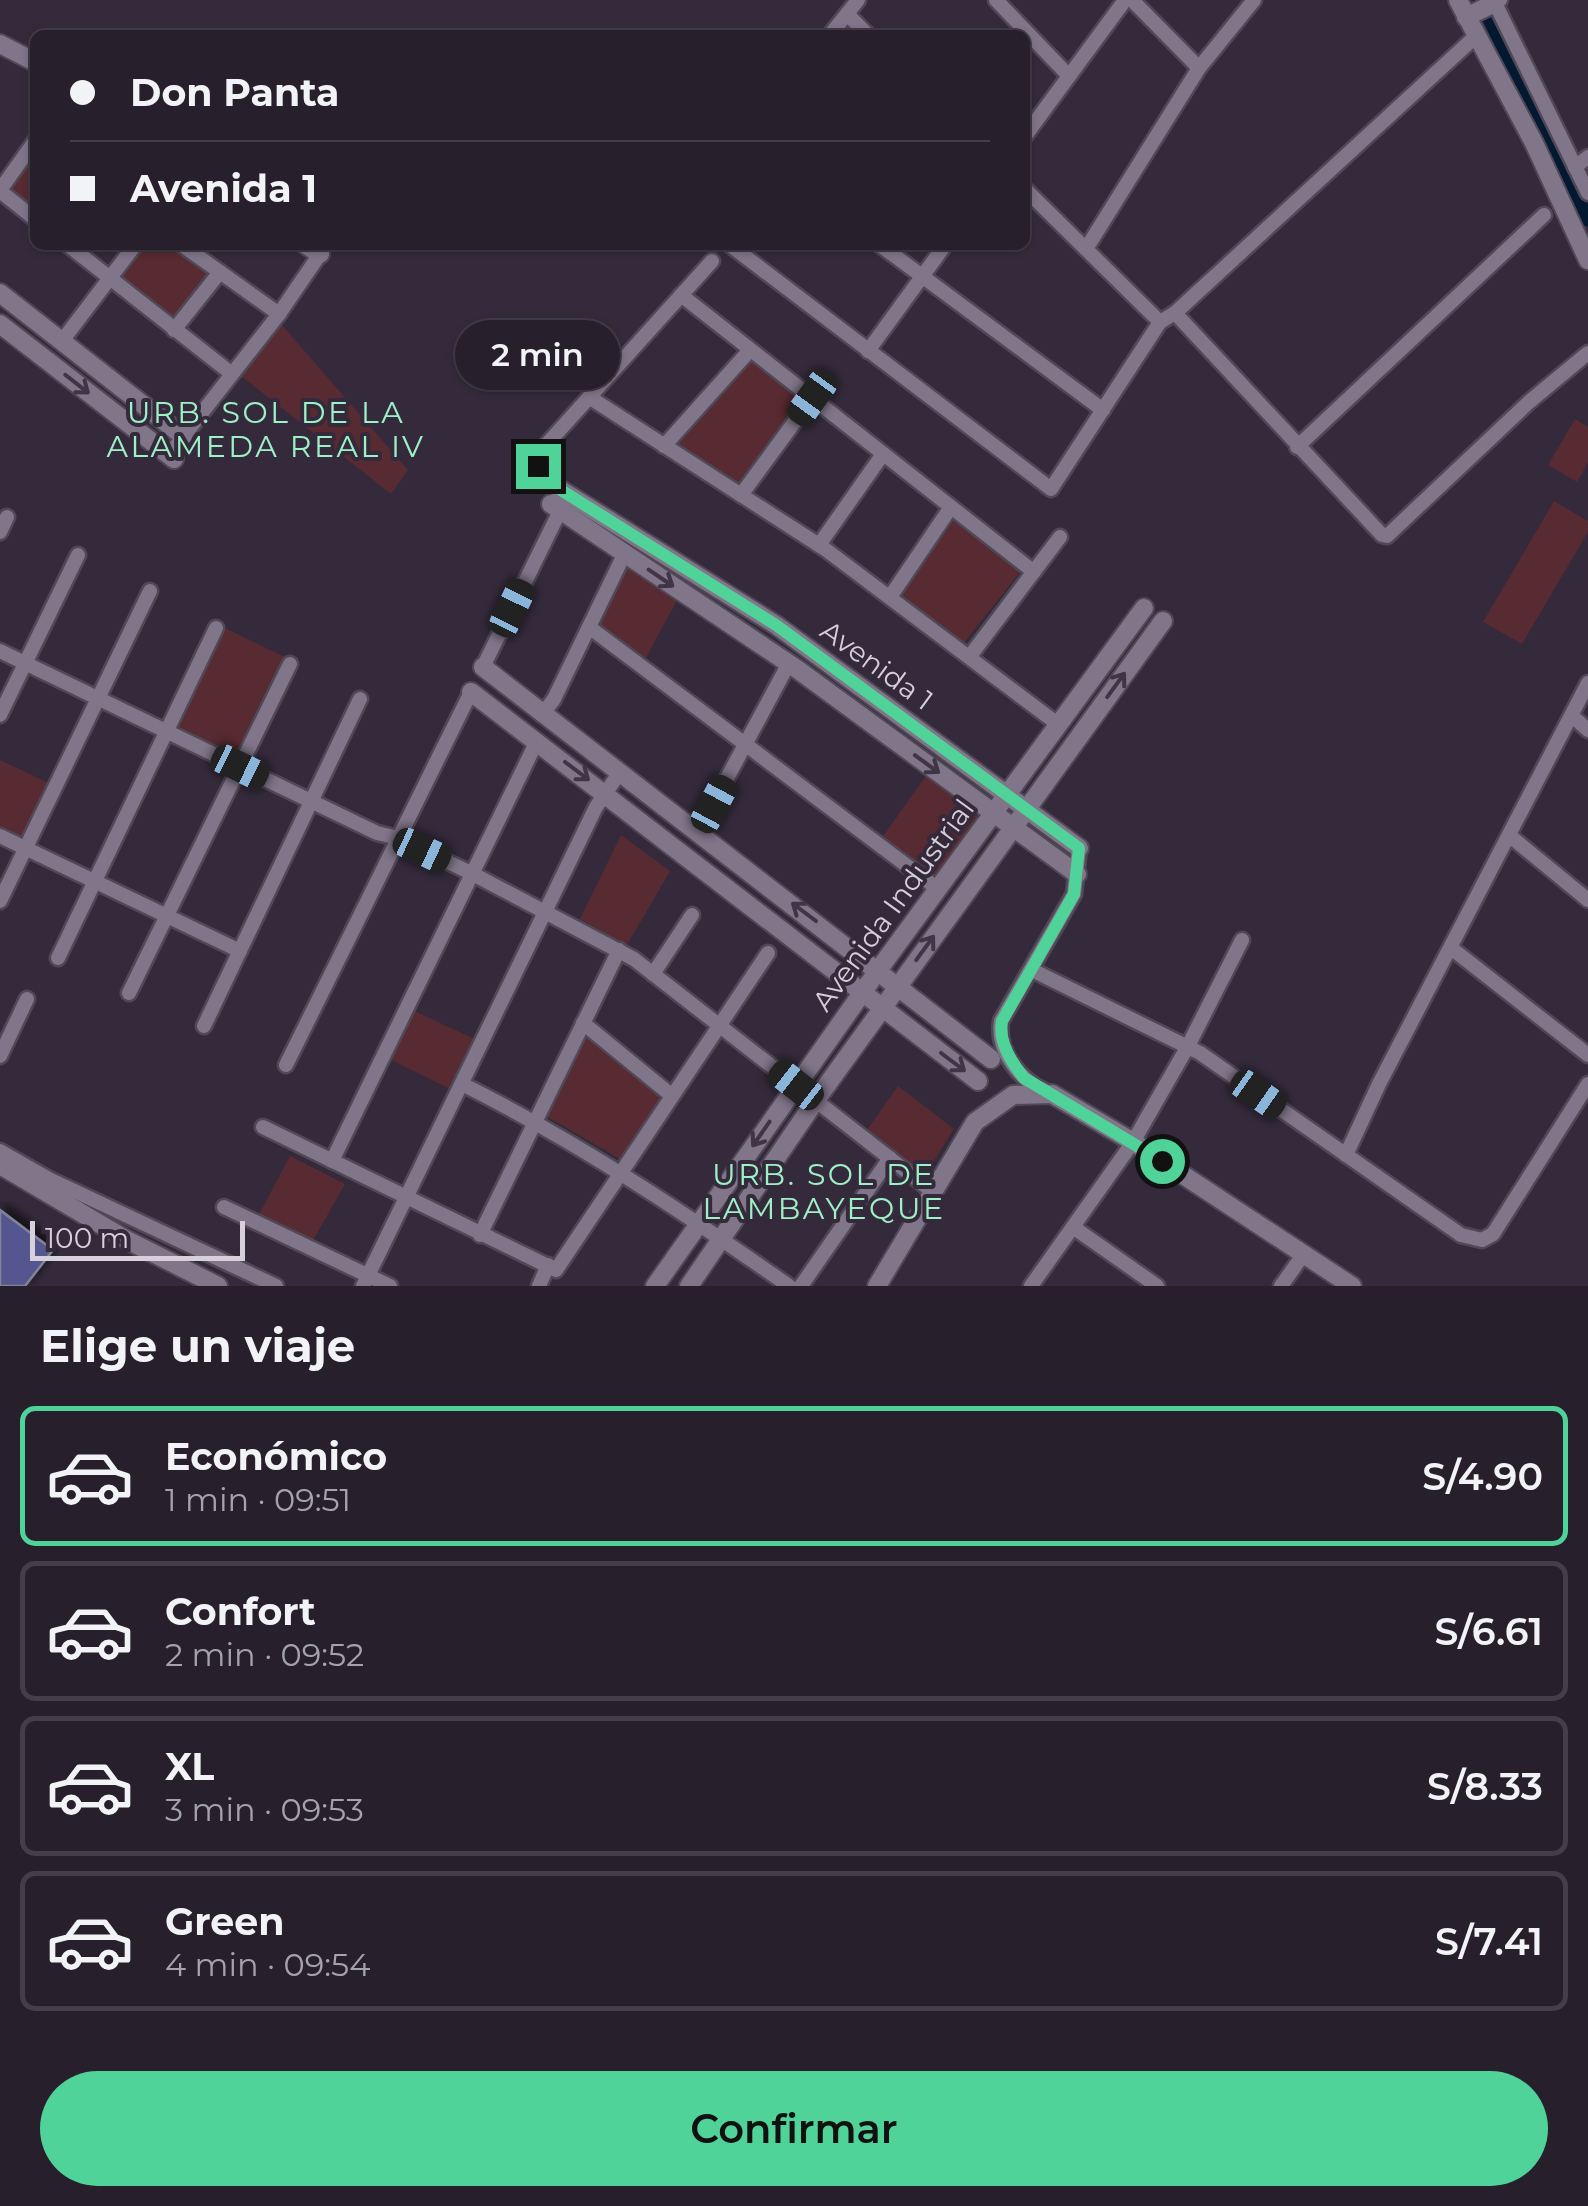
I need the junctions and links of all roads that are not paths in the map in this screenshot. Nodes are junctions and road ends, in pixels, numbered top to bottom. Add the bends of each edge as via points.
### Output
1 (858, 0) edge
2 (996, 0) edge
3 (1128, 0) edge
4 (1254, 0) edge
5 (1481, 6) edge
6 (847, 14) junction
7 (834, 30) edge
8 (863, 30) edge
9 (1025, 30) edge
10 (1030, 35) edge
11 (1476, 36) junction
12 (0, 44) edge
13 (30, 59) edge
14 (1199, 68) junction
15 (1070, 76) junction
16 (1030, 129) edge
17 (30, 148) edge
18 (1582, 162) edge
19 (0, 191) edge
20 (1588, 192) edge
21 (1030, 194) edge
22 (30, 215) edge
23 (1544, 215) dead end
24 (1086, 249) junction
25 (74, 250) edge
26 (131, 250) edge
27 (189, 250) edge
28 (313, 250) edge
29 (737, 250) edge
30 (887, 250) edge
31 (941, 250) edge
32 (712, 260) dead end
33 (1588, 260) edge
34 (220, 272) junction
35 (922, 276) junction
36 (110, 278) junction
37 (0, 292) edge
38 (681, 295) junction
39 (1175, 312) junction
40 (279, 314) junction
41 (1160, 322) junction
42 (0, 324) edge
43 (174, 330) junction
44 (62, 342) junction
45 (750, 350) junction
46 (868, 351) junction
47 (1588, 353) edge
48 (232, 374) junction
49 (589, 397) junction
50 (812, 398) junction
51 (1103, 410) junction
52 (183, 436) junction
53 (664, 446) junction
54 (1297, 447) junction
55 (883, 454) junction
56 (171, 457) joint
57 (538, 466) joint
58 (741, 495) junction
59 (951, 507) junction
60 (554, 512) joint
61 (7, 517) dead end
62 (0, 532) edge
63 (1060, 537) dead end
64 (818, 545) junction
65 (78, 555) dead end
66 (621, 560) dead end
67 (1034, 572) junction
68 (150, 591) dead end
69 (890, 596) junction
70 (1144, 608) dead end
71 (1163, 620) dead end
72 (589, 627) junction
73 (216, 628) dead end
74 (0, 651) edge
75 (970, 656) junction
76 (789, 663) junction
77 (25, 664) junction
78 (290, 664) dead end
79 (484, 667) joint
80 (1588, 683) edge
81 (471, 692) joint
82 (98, 698) junction
83 (360, 699) dead end
84 (542, 714) junction
85 (0, 715) edge
86 (1572, 716) junction
87 (1059, 725) junction
88 (1588, 730) edge
89 (166, 732) junction
90 (537, 741) junction
91 (744, 745) junction
92 (240, 767) junction
93 (620, 772) junction
94 (604, 792) junction
95 (1008, 794) junction
96 (311, 802) junction
97 (1028, 808) junction
98 (994, 813) junction
99 (1013, 827) junction
100 (698, 832) junction
101 (0, 836) edge
102 (1510, 836) junction
103 (398, 838) junction
104 (26, 848) junction
105 (1079, 848) joint
106 (471, 873) junction
107 (1077, 874) junction
108 (95, 881) junction
109 (938, 890) junction
110 (1588, 900) edge
111 (0, 901) edge
112 (546, 910) junction
113 (692, 915) dead end
114 (167, 916) junction
115 (1242, 940) dead end
116 (1450, 948) junction
117 (240, 950) junction
118 (619, 950) junction
119 (768, 953) dead end
120 (58, 958) dead end
121 (879, 969) junction
122 (1032, 970) junction
123 (653, 974) junction
124 (898, 985) junction
125 (129, 993) dead end
126 (862, 994) junction
127 (26, 1000) dead end
128 (881, 1009) junction
129 (584, 1023) junction
130 (719, 1025) junction
131 (204, 1026) dead end
132 (1188, 1046) junction
133 (1588, 1055) edge
134 (0, 1056) edge
135 (990, 1058) joint
136 (1011, 1062) junction
137 (286, 1065) dead end
138 (978, 1081) dead end
139 (462, 1084) junction
140 (1588, 1084) edge
141 (796, 1085) junction
142 (1052, 1094) junction
143 (671, 1095) junction
144 (816, 1100) junction
145 (536, 1121) junction
146 (263, 1127) dead end
147 (1133, 1142) junction
148 (0, 1151) edge
149 (1346, 1155) junction
150 (890, 1158) junction
151 (332, 1162) junction
152 (0, 1166) edge
153 (620, 1170) junction
154 (932, 1192) junction
155 (407, 1198) junction
156 (224, 1207) dead end
157 (700, 1223) junction
158 (1073, 1227) junction
159 (480, 1235) junction
160 (721, 1238) junction
161 (1303, 1254) junction
162 (548, 1264) junction
163 (366, 1281) edge
164 (218, 1286) edge
165 (276, 1286) edge
166 (390, 1286) edge
167 (539, 1286) edge
168 (655, 1286) edge
169 (688, 1286) edge
170 (789, 1286) edge
171 (800, 1286) edge
172 (877, 1286) edge
173 (1031, 1286) edge
174 (1157, 1286) edge
175 (1280, 1286) edge
176 (1352, 1286) edge

1 - 6 street
2 - 9 street
3 - 14 street
3 - 15 street
4 - 14 street
5 - 11 street
5 - 18 street
6 - 7 street
6 - 8 street
10 - 15 street
11 - 33 street
11 - 39 street
12 - 13 street
14 - 24 street
15 - 16 street
17 - 19 street
18 - 20 street
19 - 22 street
21 - 24 street
23 - 54 street
24 - 41 street
25 - 36 street
26 - 36 street
27 - 34 street
28 - 40 street
29 - 46 street
30 - 35 street
31 - 35 street
32 - 38 street
34 - 40 street
34 - 43 street
35 - 46 street
35 - 51 street
36 - 43 street
36 - 44 street
37 - 44 street
38 - 45 street
38 - 49 street
39 - 41 street
39 - 54 street
40 - 48 street
41 - 51 street
42 -> 56 street
43 - 48 street
44 - 52 street
45 - 50 street
45 - 53 street
46 - 51 street via 1052,489
47 - 54 street via 1387,536
48 - 52 street
49 - 53 street
49 - 57 street via 538,454
50 - 55 street
50 - 58 street
52 - 56 street
53 - 58 street
55 - 59 street
55 - 64 street
57 - 95 street, Avenida 1 via 553,485 776,625
58 - 64 street
59 - 67 street
59 - 69 street
60 -> 76 street, Avenida 1
60 - 79 street
61 - 62 street
63 - 67 street
64 - 69 street
65 - 77 street
66 - 72 street
67 - 75 street
68 - 82 street
69 - 75 street
70 - 87 street, Avenida Industrial
97 -> 71 street, Avenida Industrial
72 - 84 street
72 - 91 street
73 - 89 street
74 - 77 street
75 - 87 street
76 - 91 street
76 -> 98 street, Avenida 1
77 - 82 street
77 - 85 street
78 - 92 street
79 - 84 street
80 - 86 street
81 - 90 street
81 - 103 street
82 - 89 street
82 - 104 street
83 - 96 street
84 - 93 street
86 - 88 street
86 - 102 street
87 - 95 street, Avenida Industrial
89 - 92 street
89 - 108 street
90 -> 94 street
90 - 106 street
91 - 100 street
91 - 109 street
92 - 96 street
92 - 114 street
93 - 94 street
93 - 100 street
94 - 112 street
94 - 126 street
95 - 97 street, Avenida 1
95 - 98 street, Avenida Industrial
96 - 103 street
96 - 117 street
97 - 99 street, Avenida Industrial
97 - 105 street, Avenida 1
98 - 99 street, Avenida 1
98 - 109 street, Avenida Industrial
99 - 107 street, Avenida 1
124 -> 99 street, Avenida Industrial
121 -> 100 street
101 - 104 street
102 - 110 street
102 - 116 street
103 - 106 street
103 - 137 street
104 - 108 street
104 - 111 street
105 - 107 street
106 - 112 street
106 - 151 street
107 - 122 street via 1074,894
108 - 114 street
108 - 120 street
109 - 121 street, Avenida Industrial
112 - 118 street
112 - 139 street
113 - 123 street
114 - 117 street
114 - 125 street
115 - 132 street
116 - 133 street
116 - 149 street
117 - 131 street
118 - 123 street
118 - 129 street
119 - 130 street
121 - 124 street
121 - 126 street, Avenida Industrial
122 - 132 street
122 - 136 street via 999,1033
123 - 130 street
124 - 128 street, Avenida Industrial
124 - 135 street
126 - 128 street
126 - 141 street, Avenida Industrial
127 - 134 street
128 -> 138 street
128 - 144 street, Avenida Industrial
129 - 143 street
129 - 145 street
130 - 141 street
130 - 143 street
132 - 147 street
132 - 149 street
135 - 136 street
136 - 142 street
139 - 145 street
139 - 155 street
140 - 149 street via 1494,1234 1482,1240 1462,1235
141 - 144 street
141 -> 157 street, Avenida Industrial
142 - 147 street
142 - 154 street via 1013,1096 974,1122
143 - 153 street
144 - 150 street
144 - 160 street, Avenida Industrial
145 - 153 street
145 - 159 street
146 - 151 street
147 - 158 street
147 - 161 street
148 - 165 street
150 - 154 street
150 - 171 street
151 - 155 street
152 - 164 street
153 - 157 street
153 - 162 street via 556,1270
154 - 172 street
155 - 159 street
155 - 163 street
156 - 163 street
157 - 160 street
157 - 168 street, Avenida Industrial
158 - 173 street
158 - 174 street
159 - 162 street
160 - 169 street, Avenida Industrial
160 - 170 street
161 - 175 street
161 - 176 street
162 - 167 street
163 - 166 street

